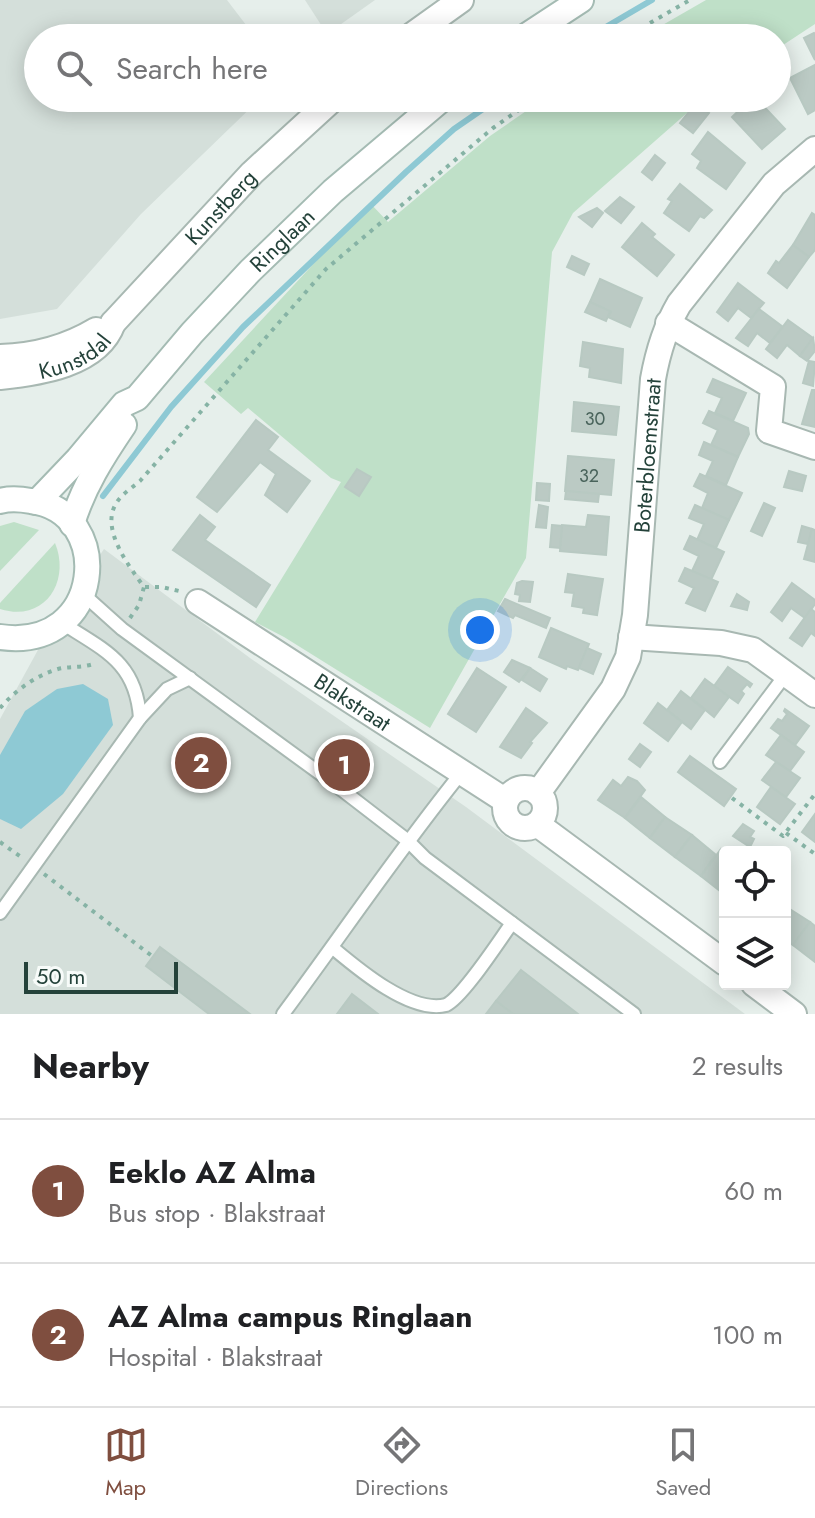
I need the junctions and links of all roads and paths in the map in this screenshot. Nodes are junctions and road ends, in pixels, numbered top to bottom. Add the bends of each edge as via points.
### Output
1 (461, 0) edge
2 (581, 0) edge
3 (690, 0) edge
4 (428, 24) edge
5 (544, 24) edge
6 (648, 24) edge
7 (319, 112) edge
8 (426, 112) edge
9 (516, 112) edge
10 (815, 149) edge
11 (113, 323) junction
12 (668, 323) junction
13 (0, 357) edge
14 (0, 377) edge
15 (137, 398) junction
16 (815, 447) edge
17 (0, 501) edge
18 (37, 502) junction
19 (72, 524) junction
20 (144, 587) junction
21 (83, 594) junction
22 (198, 602) joint
23 (62, 623) junction
24 (122, 629) junction
25 (0, 637) edge
26 (631, 637) junction
27 (105, 652) junction
28 (786, 674) junction
29 (190, 678) junction
30 (815, 695) edge
31 (0, 708) edge
32 (140, 718) junction
33 (720, 762) dead end
34 (462, 772) junction
35 (538, 793) junction
36 (815, 794) edge
37 (732, 798) dead end
38 (506, 801) junction
39 (537, 824) junction
40 (786, 833) junction
41 (407, 840) junction
42 (0, 842) edge
43 (815, 854) edge
44 (34, 867) junction
45 (0, 913) edge
46 (512, 923) junction
47 (333, 948) junction
48 (152, 956) dead end
49 (719, 959) edge
50 (762, 990) edge
51 (283, 1014) edge
52 (634, 1014) edge
53 (794, 1014) edge

1 - 4 street
2 - 5 street
3 - 6 path
7 - 11 street, Kunstberg via 252,173
8 - 15 street, Ringlaan via 250,271
9 - 20 path via 326,269 140,481 117,500 111,527
10 - 12 street, Boterbloemstraat via 774,184
11 - 13 street, Kunstdal via 43,353
11 - 14 street, Kunstdal via 108,337 72,361
12 - 16 street via 773,387 769,431
12 - 26 street, Boterbloemstraat via 653,379
15 - 18 street, Ringlaan via 124,404
15 - 19 street, Ringlaan via 135,410 79,500
17 - 18 street
18 - 19 street
19 - 21 street via 87,557
20 - 22 path via 173,588
20 - 24 path
21 - 23 street
21 - 24 lane
22 - 34 street, Blakstraat
23 - 25 street via 41,636
23 - 27 lane
24 - 29 lane
26 - 28 street via 753,650
26 - 35 street, Boterbloemstraat via 613,689
27 - 31 path via 90,665 37,678
27 - 32 lane via 134,682
28 - 30 street
28 - 33 lane
29 - 32 lane via 167,689
29 - 41 lane
32 - 44 lane
34 - 38 street, Blakstraat
34 - 41 lane
35 - 38 street via 520,789
35 - 39 street via 545,811
36 - 40 path
37 - 40 path via 783,836
38 - 39 street via 513,824
39 - 49 street
40 - 43 path
41 - 46 lane
41 - 47 lane
42 - 44 path
44 - 45 lane
44 - 48 path
46 - 47 lane via 464,988 447,1004 429,1008 404,1000
46 - 52 lane
47 - 51 lane
50 - 53 street

